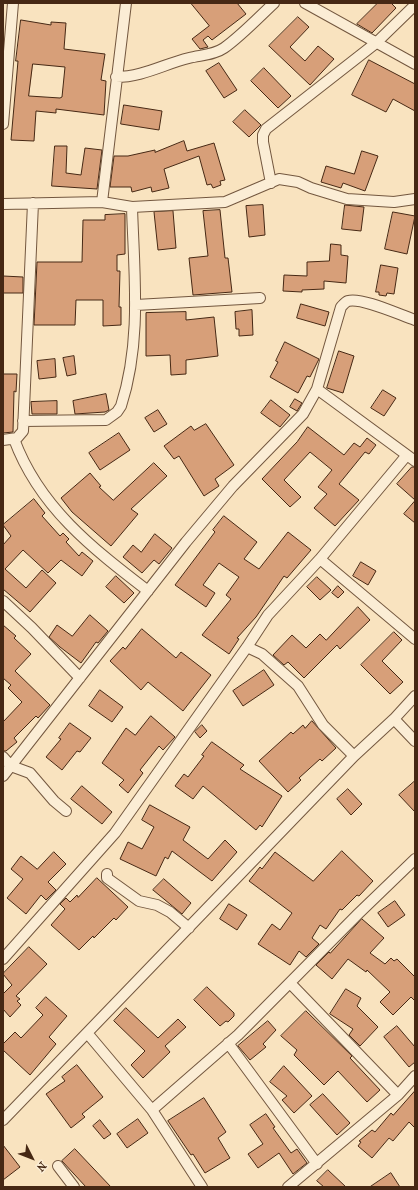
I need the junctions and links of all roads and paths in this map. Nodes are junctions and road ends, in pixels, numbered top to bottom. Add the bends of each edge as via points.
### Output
1 (13, 3) edge
2 (126, 3) edge
3 (274, 3) edge
4 (305, 3) edge
5 (415, 5) edge
6 (376, 43) junction
7 (415, 64) edge
8 (116, 77) junction
9 (3, 124) edge
10 (271, 182) junction
11 (415, 199) edge
12 (102, 202) junction
13 (33, 203) junction
14 (3, 204) edge
15 (132, 207) junction
16 (260, 298) dead end
17 (136, 305) junction
18 (415, 320) edge
19 (317, 389) junction
20 (23, 421) junction
21 (14, 439) junction
22 (3, 440) edge
23 (411, 458) edge
24 (320, 559) junction
25 (148, 591) junction
26 (3, 601) edge
27 (415, 639) edge
28 (247, 647) junction
29 (80, 678) junction
30 (415, 696) edge
31 (394, 719) junction
32 (415, 740) edge
33 (354, 756) junction
34 (3, 757) edge
35 (11, 766) junction
36 (3, 776) edge
37 (66, 811) dead end
38 (415, 859) edge
39 (107, 874) dead end
40 (189, 928) junction
41 (3, 959) edge
42 (290, 983) junction
43 (88, 1034) junction
44 (228, 1044) junction
45 (415, 1076) edge
46 (398, 1095) junction
47 (152, 1110) junction
48 (3, 1120) edge
49 (317, 1164) junction
50 (58, 1166) dead end
51 (74, 1187) edge
52 (202, 1187) edge
53 (288, 1187) edge

1 - 9 street
2 - 8 street
3 - 8 street via 224,48 144,74
4 - 6 street
5 - 6 street
6 - 7 street
6 - 10 street via 266,129 263,142
8 - 12 street
10 - 11 street via 279,179 298,182 329,194 361,201 394,202
10 - 15 street via 225,202
12 - 13 street
12 - 15 street
13 - 14 street
13 - 20 street
15 - 17 street
16 - 17 street
17 - 20 street via 132,363 124,397 117,412 106,420 93,422
18 - 19 street via 368,303 347,302 341,307
19 - 23 street
19 - 25 street via 303,414 233,486
20 - 21 street via 21,434
21 - 22 street
21 - 25 street via 21,457 41,491 68,525 98,553
23 - 24 street
24 - 27 street
24 - 28 street via 268,615
25 - 29 street
26 - 29 street
28 - 33 street via 262,654 298,686 323,725
28 - 41 street via 115,834
29 - 35 street
30 - 31 street
31 - 32 street
31 - 33 street
33 - 40 street
34 - 35 street
35 - 36 street
35 - 37 street via 30,773
38 - 42 street
39 - 40 street via 107,878 130,896 170,912
40 - 43 street
42 - 44 street
42 - 46 street
43 - 47 street
43 - 48 street
44 - 47 street
44 - 49 street
45 - 46 street
46 - 49 street
47 - 52 street
49 - 53 street
50 - 51 street

